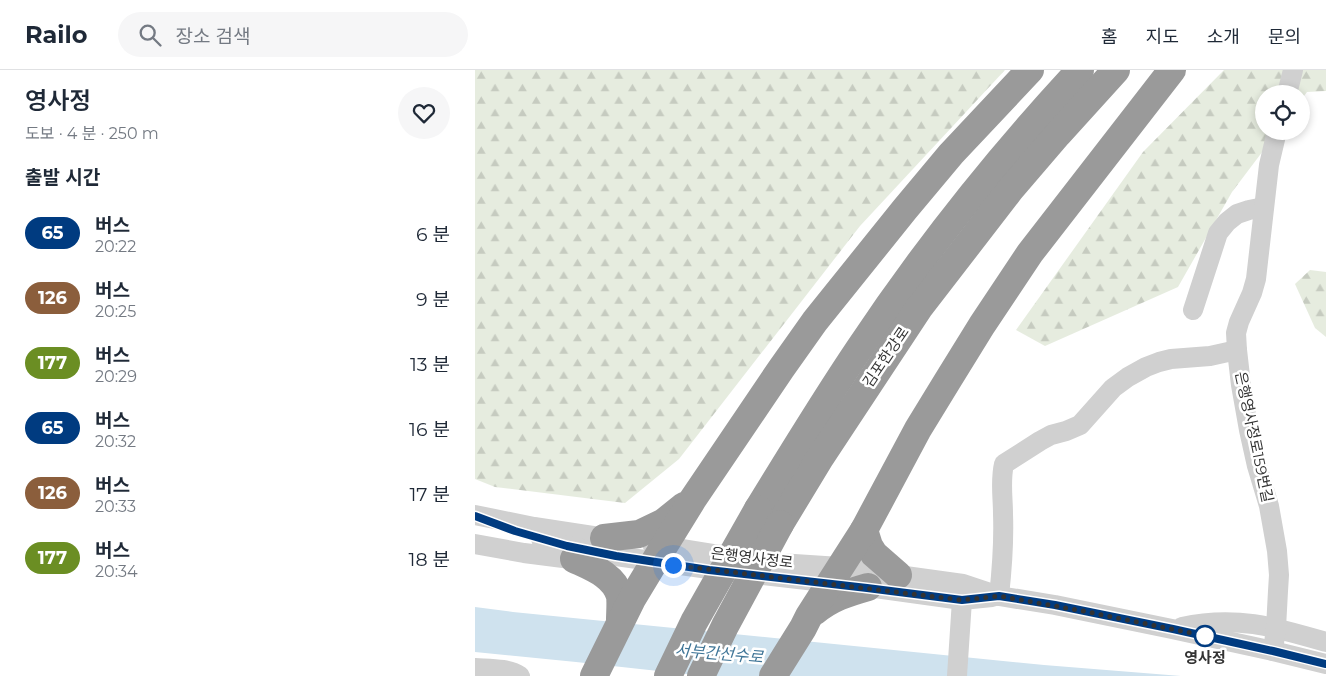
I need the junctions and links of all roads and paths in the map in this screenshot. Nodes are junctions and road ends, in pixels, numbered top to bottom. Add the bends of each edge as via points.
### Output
1 (1030, 70) edge
2 (1080, 70) edge
3 (1116, 70) edge
4 (1171, 70) edge
5 (1293, 70) edge
6 (1289, 85) edge
7 (1275, 140) edge
8 (1264, 207) junction
9 (1193, 310) dead end
10 (1237, 350) junction
11 (693, 499) junction
12 (475, 515) edge
13 (864, 530) junction
14 (604, 538) junction
15 (475, 544) edge
16 (660, 554) junction
17 (574, 559) junction
18 (835, 575) junction
19 (898, 575) junction
20 (867, 588) junction
21 (999, 596) junction
22 (962, 600) junction
23 (624, 605) junction
24 (806, 622) junction
25 (1276, 628) junction
26 (1173, 629) junction
27 (1326, 642) edge
28 (1273, 651) junction
29 (1326, 664) edge
30 (475, 668) edge
31 (520, 676) edge
32 (594, 676) edge
33 (668, 676) edge
34 (701, 676) edge
35 (773, 676) edge
36 (957, 676) edge

1 - 11 highway via 951,154 815,321
2 - 33 highway, 김포한강로, bridge via 1013,144 859,348 758,509 694,622
3 - 34 highway, 김포한강로, bridge via 1016,183 919,308 879,366 780,524
4 - 13 highway via 1030,253 918,429
5 - 6 street
7 - 8 street, 은행영사정로159번길
8 - 9 street via 1237,214 1218,234
8 - 10 street, 은행영사정로159번길 via 1256,278 1236,333
10 - 21 street via 1171,359 1146,367 1113,388 1080,425 1051,435 1005,464 1001,482 1003,515
10 - 25 street, 은행영사정로159번길 via 1249,430 1277,551
11 - 14 highway via 664,522 639,534
11 - 16 highway
12 - 14 street, 은행영사정로
12 - 16 street, 은행영사정로 via 567,546 616,556
13 - 18 highway
13 - 19 highway via 874,554
14 - 16 street, 은행영사정로
15 - 17 street
16 - 17 street via 621,564
16 - 18 street, 은행영사정로 via 714,554 779,562
16 - 23 highway
17 - 23 highway via 602,572 614,584
18 - 19 street, 은행영사정로
18 - 20 street, 은행영사정로
18 - 24 highway
19 - 21 street, 은행영사정로 via 963,584
20 - 22 street, 은행영사정로
20 - 24 highway via 825,603
21 - 22 street, 은행영사정로
21 - 26 street, 은행영사정로
22 - 36 street
23 - 32 highway
24 - 35 highway
25 - 26 street via 1213,622
25 - 27 street
25 - 28 street, 은행영사정로159번길
26 - 28 street, 은행영사정로
28 - 29 street, 은행영사정로
30 - 31 street

